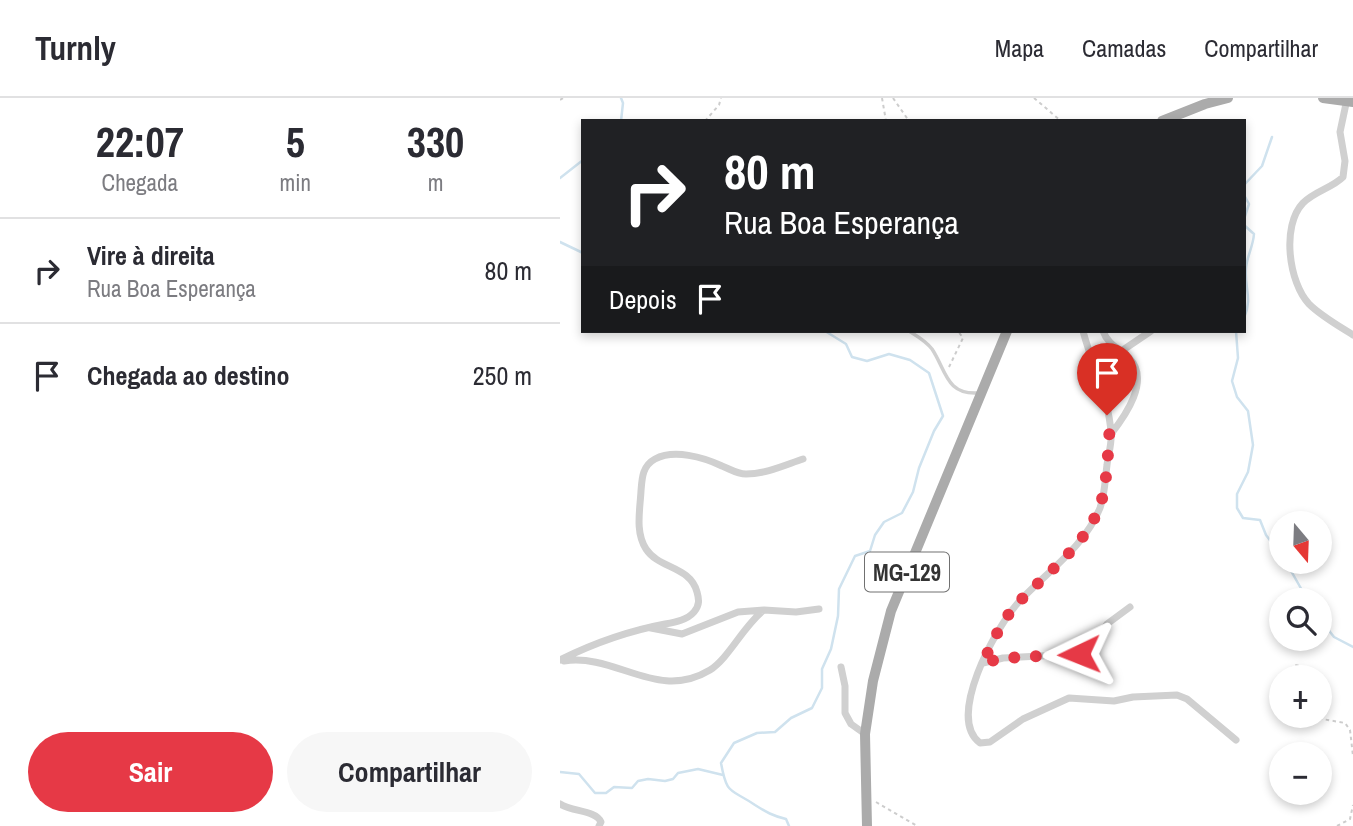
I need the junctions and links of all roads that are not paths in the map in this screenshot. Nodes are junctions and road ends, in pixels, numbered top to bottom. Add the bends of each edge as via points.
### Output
1 (1228, 98) edge
2 (1322, 98) edge
3 (1349, 100) edge
4 (1205, 101) edge
5 (1165, 119) edge
6 (912, 333) edge
7 (1006, 333) edge
8 (1084, 333) edge
9 (1103, 333) edge
10 (1148, 333) edge
11 (1353, 335) edge
12 (1120, 352) junction
13 (980, 393) junction
14 (1111, 434) junction
15 (803, 459) dead end
16 (1130, 607) dead end
17 (819, 609) dead end
18 (764, 610) junction
19 (648, 627) junction
20 (560, 661) edge
21 (983, 663) junction
22 (841, 667) dead end
23 (865, 734) junction
24 (1236, 740) dead end
25 (560, 804) edge
26 (599, 826) edge
27 (867, 826) edge

1 - 4 main road
2 - 3 main road
3 - 11 street via 1340,132 1343,177 1299,208 1290,257 1296,281 1310,306
4 - 5 main road
6 - 13 lane via 931,347 951,386
7 - 13 main road, MG-129
8 - 14 street
9 - 12 street
10 - 12 street
12 - 14 street via 1135,367 1136,388
13 - 23 main road, MG-129 via 891,611
14 - 21 street via 1104,493 1093,521 1077,544 1017,604
15 - 19 street via 748,474 679,454 664,455 645,467 639,520 645,547 653,558 688,576 699,600 689,616
16 - 21 street via 1075,654
17 - 18 street
18 - 19 street via 738,612 682,634
18 - 20 street via 713,668 684,680 652,680 595,662
19 - 20 street via 600,640
21 - 24 street via 970,694 968,720 970,733 980,743 990,742 1023,719 1064,700 1177,695
22 - 23 street via 845,713
23 - 27 main road, MG-129
25 - 26 street via 593,813 599,817

